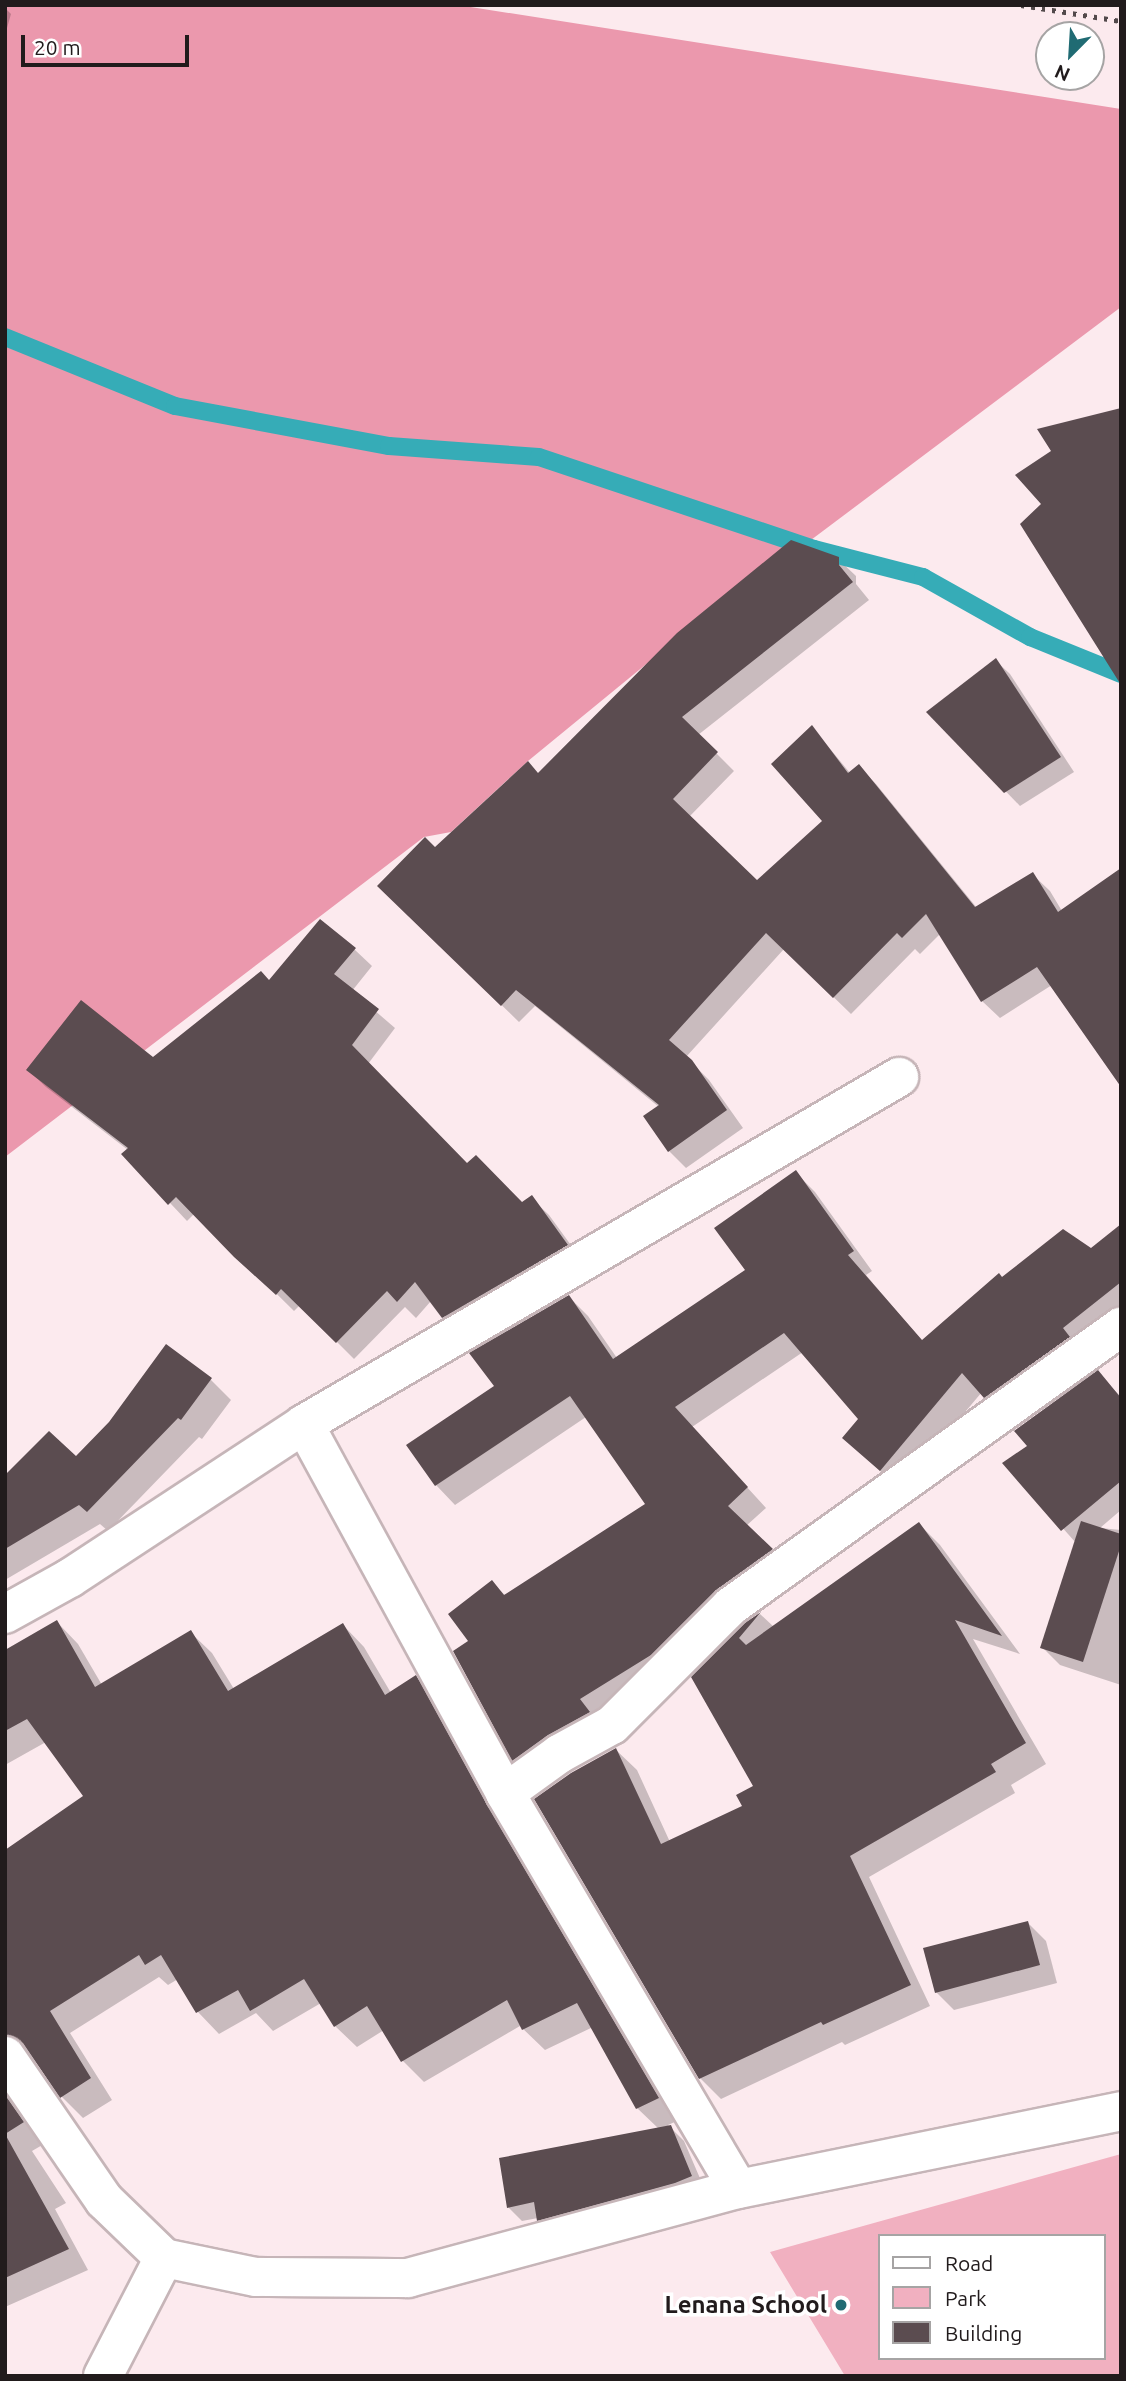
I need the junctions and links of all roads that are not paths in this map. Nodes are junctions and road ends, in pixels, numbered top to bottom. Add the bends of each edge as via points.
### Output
1 (899, 1077) dead end
2 (1121, 1327) edge
3 (304, 1424) junction
4 (5, 1614) edge
5 (505, 1793) junction
6 (5, 2056) edge
7 (1121, 2111) edge
8 (738, 2189) junction
9 (164, 2258) junction
10 (103, 2376) edge

1 - 3 street
2 - 5 street via 731,1606 612,1725 559,1754
3 - 4 street via 70,1578
3 - 5 street
5 - 8 street
6 - 9 street via 104,2200
7 - 8 street
8 - 9 street via 408,2278 256,2277
9 - 10 street

